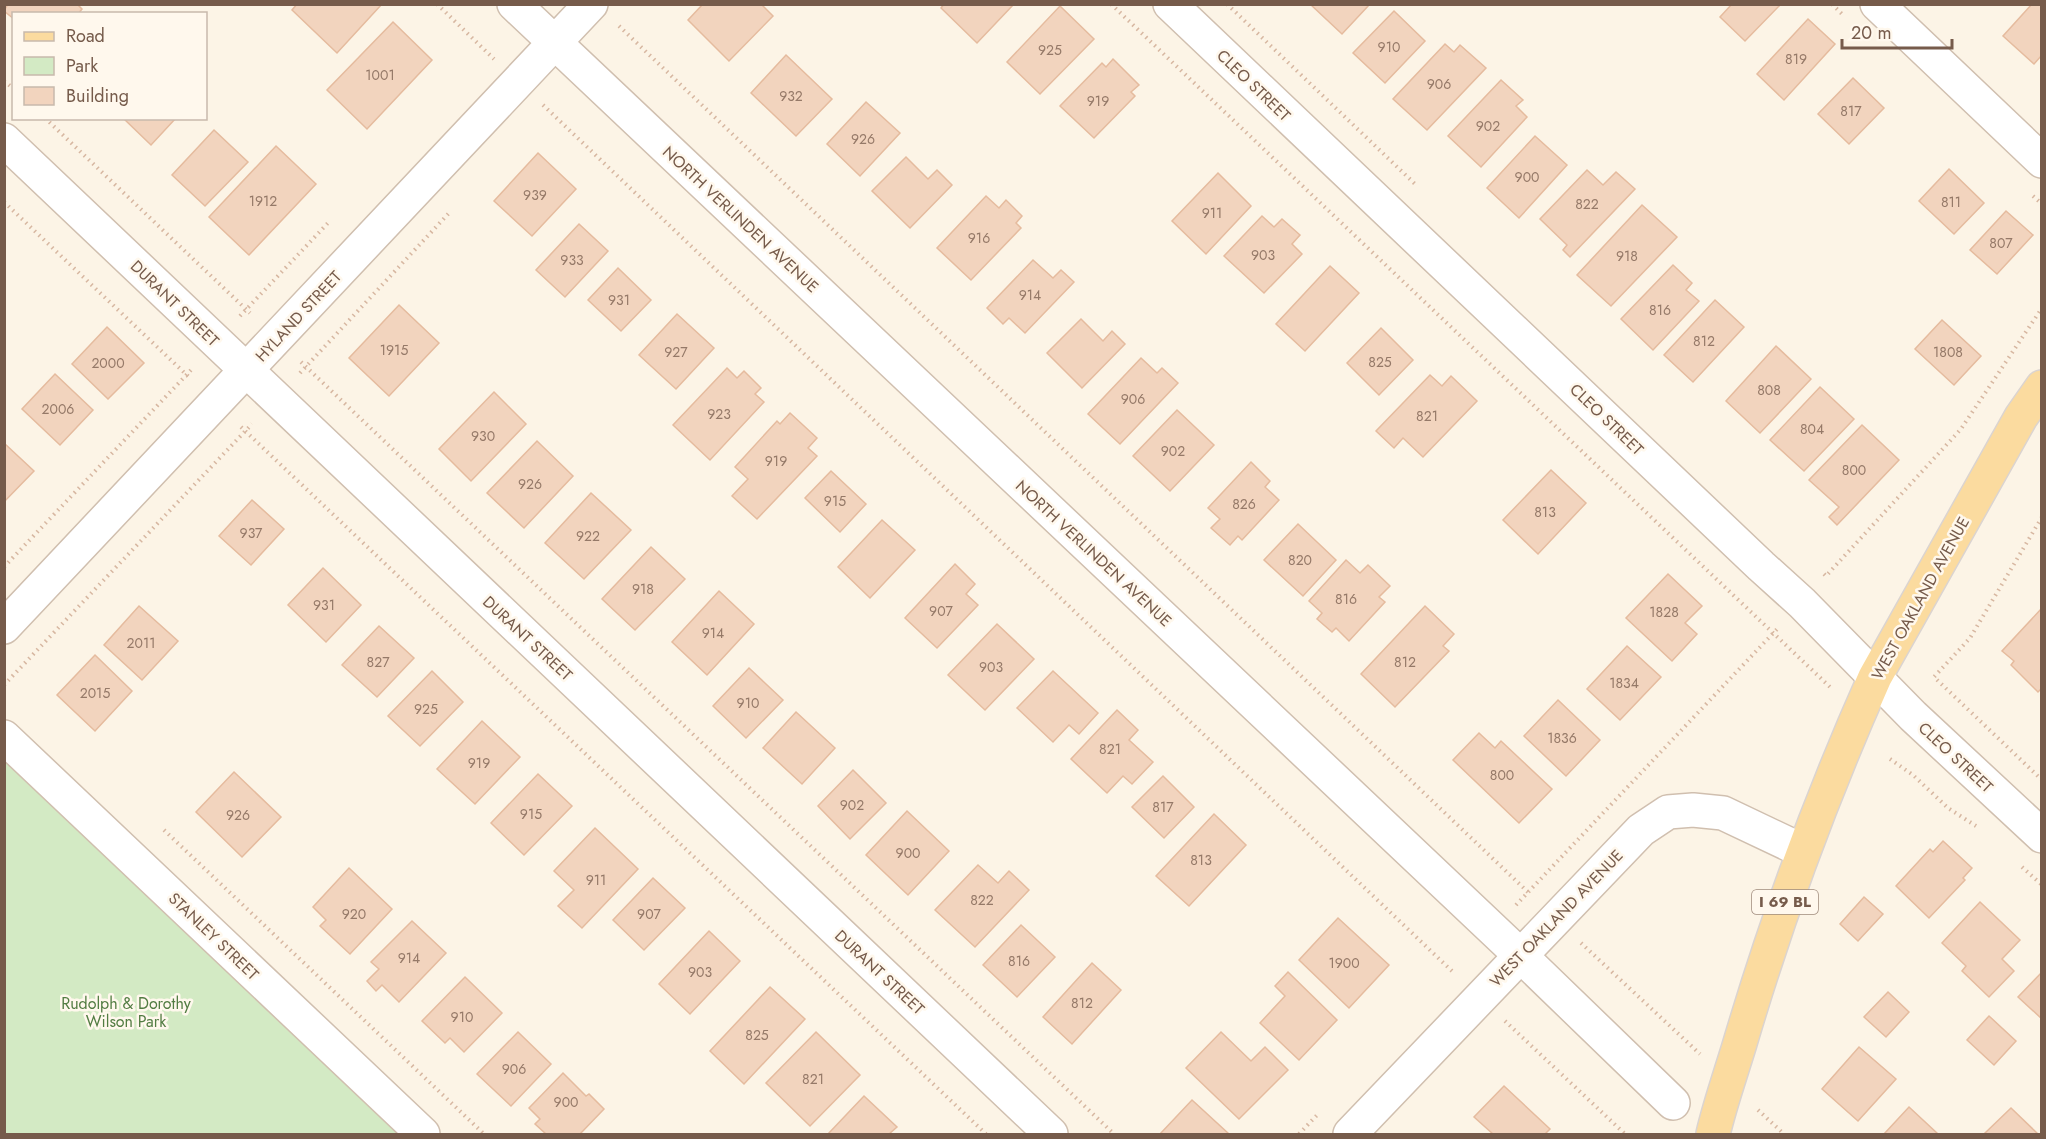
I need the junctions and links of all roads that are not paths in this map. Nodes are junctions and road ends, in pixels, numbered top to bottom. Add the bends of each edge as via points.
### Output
1 (514, 4) edge
2 (1170, 4) edge
3 (1877, 4) edge
4 (603, 13) edge
5 (555, 43) junction
6 (4, 140) edge
7 (2042, 161) edge
8 (246, 370) junction
9 (2042, 387) edge
10 (4, 627) edge
11 (1875, 676) junction
12 (4, 737) edge
13 (2042, 836) edge
14 (1803, 851) junction
15 (1520, 955) junction
16 (1673, 1103) dead end
17 (423, 1134) edge
18 (1052, 1134) edge
19 (1350, 1134) edge
20 (1713, 1134) edge

1 - 5 street, NORTH VERLINDEN AVENUE
2 - 11 street, CLEO STREET
3 - 7 street
4 - 5 street, HYLAND STREET
5 - 8 street, HYLAND STREET
5 - 15 street, NORTH VERLINDEN AVENUE
6 - 8 street, DURANT STREET
8 - 10 street, HYLAND STREET
8 - 18 street, DURANT STREET
9 - 11 main road, WEST OAKLAND AVENUE / I 69 BL via 2021,417
11 - 13 street, CLEO STREET via 1912,716
11 - 14 main road, WEST OAKLAND AVENUE / I 69 BL
12 - 17 street, STANLEY STREET
14 - 15 street, WEST OAKLAND AVENUE via 1723,813 1668,812 1641,830
14 - 20 main road, WEST OAKLAND AVENUE / I 69 BL via 1765,958
15 - 16 street, NORTH VERLINDEN AVENUE
15 - 19 street, WEST OAKLAND AVENUE

